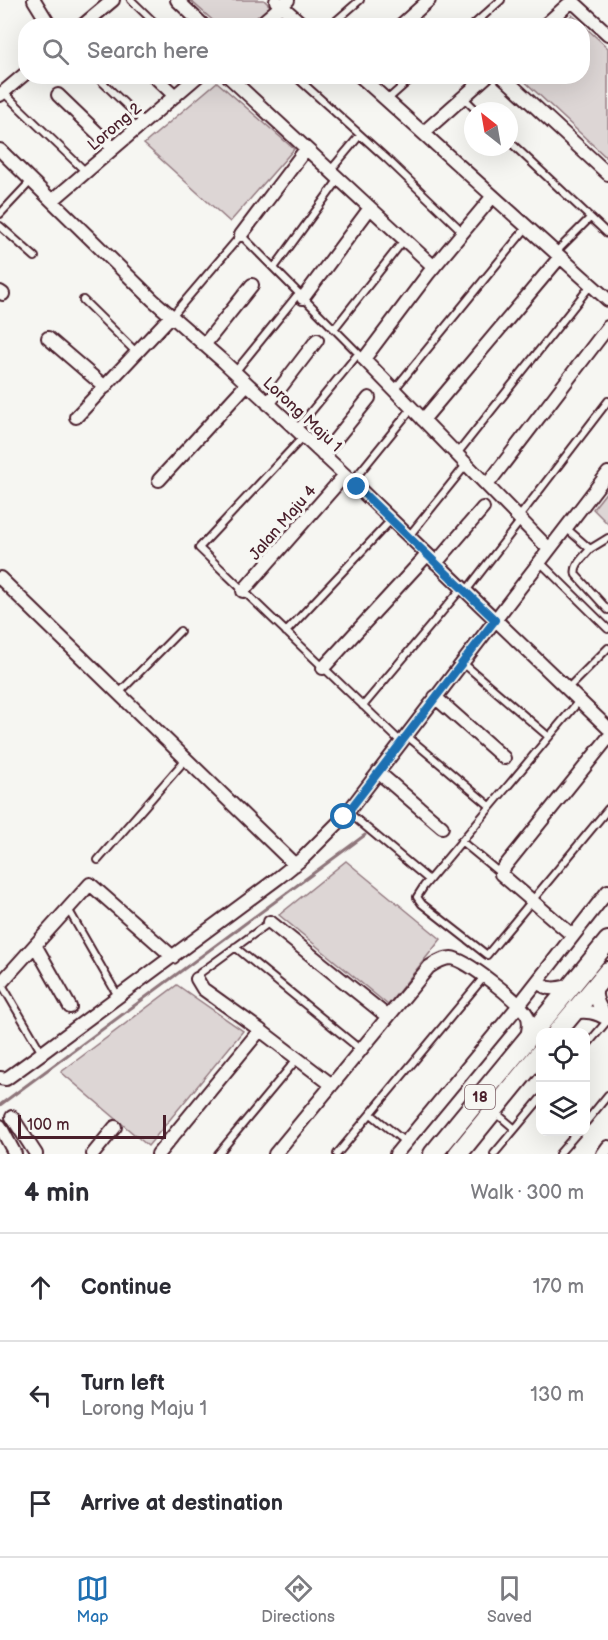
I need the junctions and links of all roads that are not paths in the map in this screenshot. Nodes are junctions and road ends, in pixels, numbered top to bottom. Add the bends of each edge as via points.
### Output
1 (113, 0) edge
2 (131, 0) edge
3 (177, 0) edge
4 (360, 0) edge
5 (429, 0) edge
6 (501, 0) edge
7 (571, 0) edge
8 (38, 2) edge
9 (282, 2) edge
10 (46, 18) edge
11 (92, 18) edge
12 (150, 18) edge
13 (196, 18) edge
14 (266, 18) edge
15 (297, 18) edge
16 (339, 18) edge
17 (409, 18) edge
18 (481, 18) edge
19 (552, 18) edge
20 (608, 34) edge
21 (18, 80) edge
22 (104, 84) edge
23 (162, 84) edge
24 (189, 84) edge
25 (237, 84) edge
26 (305, 84) edge
27 (369, 84) edge
28 (405, 84) edge
29 (478, 84) edge
30 (511, 84) edge
31 (2, 94) edge
32 (58, 95) dead end
33 (175, 96) junction
34 (463, 98) junction
35 (387, 100) junction
36 (467, 102) edge
37 (144, 122) junction
38 (423, 133) junction
39 (360, 135) junction
40 (114, 148) junction
41 (306, 149) junction
42 (0, 150) edge
43 (518, 150) edge
44 (86, 171) junction
45 (608, 174) edge
46 (334, 175) junction
47 (31, 180) junction
48 (493, 196) junction
49 (52, 201) junction
50 (370, 208) junction
51 (0, 214) edge
52 (590, 218) junction
53 (0, 226) edge
54 (527, 227) junction
55 (463, 232) junction
56 (608, 234) edge
57 (241, 235) junction
58 (404, 239) junction
59 (557, 255) junction
60 (35, 257) dead end
61 (434, 267) junction
62 (274, 268) junction
63 (252, 285) dead end
64 (591, 285) junction
65 (301, 296) junction
66 (83, 300) dead end
67 (608, 300) edge
68 (171, 316) junction
69 (608, 327) edge
70 (334, 329) junction
71 (48, 338) dead end
72 (317, 340) dead end
73 (204, 345) junction
74 (137, 352) junction
75 (361, 356) junction
76 (235, 373) junction
77 (247, 384) junction
78 (105, 387) junction
79 (394, 390) junction
80 (369, 398) dead end
81 (608, 401) edge
82 (268, 404) junction
83 (412, 408) junction
84 (76, 417) dead end
85 (423, 420) junction
86 (299, 433) junction
87 (457, 454) junction
88 (323, 455) junction
89 (466, 465) junction
90 (608, 473) edge
91 (348, 479) junction
92 (159, 480) dead end
93 (487, 485) junction
94 (483, 508) dead end
95 (520, 519) junction
96 (391, 520) junction
97 (565, 527) junction
98 (408, 537) junction
99 (608, 538) edge
100 (549, 549) junction
101 (590, 549) junction
102 (431, 559) junction
103 (539, 562) junction
104 (0, 578) edge
105 (464, 590) junction
106 (243, 591) junction
107 (608, 609) edge
108 (495, 620) junction
109 (608, 629) edge
110 (180, 631) dead end
111 (286, 632) junction
112 (608, 648) edge
113 (462, 662) junction
114 (323, 668) junction
115 (567, 689) junction
116 (119, 693) junction
117 (435, 697) junction
118 (579, 700) junction
119 (363, 705) junction
120 (608, 728) edge
121 (549, 736) junction
122 (608, 738) edge
123 (404, 739) junction
124 (504, 758) dead end
125 (187, 759) junction
126 (378, 772) junction
127 (490, 806) junction
128 (608, 809) edge
129 (347, 812) junction
130 (442, 827) dead end
131 (461, 841) junction
132 (98, 860) dead end
133 (295, 865) junction
134 (501, 874) junction
135 (429, 880) junction
136 (608, 891) edge
137 (532, 902) junction
138 (68, 908) junction
139 (270, 922) joint
140 (572, 935) junction
141 (608, 941) edge
142 (34, 945) junction
143 (235, 947) junction
144 (173, 957) junction
145 (484, 976) junction
146 (602, 978) edge
147 (197, 979) joint
148 (538, 982) junction
149 (1, 984) edge
150 (572, 985) junction
151 (118, 997) junction
152 (519, 1005) junction
153 (70, 1007) dead end
154 (572, 1013) junction
155 (388, 1017) junction
156 (608, 1020) edge
157 (560, 1028) edge
158 (260, 1030) junction
159 (527, 1040) junction
160 (590, 1040) edge
161 (361, 1050) junction
162 (42, 1053) junction
163 (536, 1058) edge
164 (297, 1059) junction
165 (0, 1078) edge
166 (332, 1085) junction
167 (608, 1095) edge
168 (536, 1107) edge
169 (494, 1111) junction
170 (371, 1114) junction
171 (590, 1116) edge
172 (12, 1117) dead end
173 (0, 1126) edge
174 (115, 1127) dead end
175 (515, 1129) junction
176 (571, 1136) edge
177 (405, 1143) junction
178 (608, 1148) edge
179 (15, 1154) edge
180 (36, 1154) edge
181 (93, 1154) edge
182 (158, 1154) edge
183 (218, 1154) edge
184 (275, 1154) edge
185 (337, 1154) edge
186 (396, 1154) edge
187 (433, 1154) edge
188 (458, 1154) edge
189 (494, 1154) edge
190 (559, 1154) edge
191 (603, 1154) edge

1 - 11 street
2 - 12 lane
3 - 13 street
4 - 16 lane
5 - 17 street
6 - 18 lane
7 - 19 street
7 - 20 street
8 - 10 street
9 - 14 street
9 - 15 street
21 - 31 street
22 - 37 lane
23 - 33 street
24 - 33 street, Lorong 2
25 - 41 street
26 - 39 lane
27 - 35 street
28 - 35 lane
29 - 34 street
30 - 45 street
31 - 44 lane
32 - 40 street
33 - 37 street, Lorong 2
34 - 36 lane
34 - 38 street
35 - 38 street
37 - 40 street, Lorong 2
38 - 48 street
39 - 46 lane
39 - 55 lane
40 - 44 street, Lorong 2
41 - 46 street
41 - 57 street
42 - 47 street, Lorong Maju 1
43 - 52 lane
44 - 49 street, Lorong 2
46 - 50 street
46 - 62 lane
47 - 49 street, Lorong Maju 1
47 - 51 lane
48 - 54 street
48 - 55 street
49 - 68 street, Lorong Maju 1
50 - 58 street
50 - 65 street
52 - 56 lane
52 - 59 lane
53 - 60 lane
54 - 59 street
54 - 79 lane
55 - 61 street
57 - 62 lane
57 - 68 lane
58 - 61 street
58 - 70 lane
59 - 64 street
59 - 85 street
61 - 75 street
62 - 65 lane
63 - 73 street
64 - 67 street
64 - 87 lane
65 - 70 lane
65 - 76 lane
66 - 74 lane
68 - 73 street, Lorong Maju 1
68 - 74 street
69 - 93 street
70 - 75 lane
71 - 78 street
72 - 82 street
73 - 76 street, Lorong Maju 1
74 - 78 street
75 - 79 street
75 - 86 lane
76 - 77 street, Lorong Maju 1
77 - 82 street, Lorong Maju 1
77 - 92 street
78 - 84 street
79 - 83 street
80 - 88 street
81 - 95 lane
82 - 86 street, Lorong Maju 1
83 - 85 street
83 - 91 lane
85 - 87 street
86 - 88 street, Lorong Maju 1
86 - 106 lane via 199,548
87 - 89 street
88 - 91 street, Lorong Maju 1
89 - 93 street
89 - 98 lane
90 - 97 street
91 - 96 street, Lorong Maju 1
91 - 106 street, Jalan Maju 4
93 - 95 street
94 - 102 street
95 - 100 street
95 - 105 lane
96 - 98 street, Lorong Maju 1
96 - 111 lane
97 - 100 street
97 - 101 lane
98 - 102 street, Lorong Maju 1
99 - 101 lane
100 - 103 street
101 - 107 lane via 574,571
102 - 105 street, Lorong Maju 1
102 - 114 street
103 - 108 street
103 - 109 lane
104 - 116 street
105 - 108 street, Lorong Maju 1
105 - 119 lane
106 - 111 lane
108 - 113 street
108 - 115 street, Lorong Maju 1
110 - 116 lane
111 - 114 lane
112 - 115 lane
113 - 117 street
113 - 121 lane
114 - 119 lane
115 - 118 street, Lorong Maju 1
116 - 125 street
117 - 123 street
117 - 124 street
118 - 120 street, Lorong Maju 1
118 - 121 lane
119 - 123 lane
121 - 127 lane
122 - 134 street
123 - 126 street
123 - 127 lane
125 - 132 lane
125 - 133 street
126 - 129 street
126 - 130 street
127 - 131 lane
128 - 137 lane
129 - 133 street
129 - 135 lane
131 - 134 lane
131 - 135 lane
133 - 144 street
134 - 137 street
135 - 137 lane via 418,900 487,955
136 - 140 street
137 - 140 street
138 - 142 street
138 - 144 street via 90,884
138 - 151 lane
139 - 143 lane
139 - 155 street
140 - 148 street
141 - 150 main road, 18
142 - 149 street
142 - 153 street
143 - 147 lane
143 - 161 lane
144 - 151 street
145 - 152 street
145 - 155 street via 452,958 440,961 429,967
145 - 170 lane
146 - 154 main road
146 - 156 street via 596,998
147 - 158 street via 203,989
148 - 150 street via 548,989
148 - 152 street
149 - 162 lane
150 - 159 main road, 18
151 - 162 street
152 - 159 street via 529,1021
152 - 177 street
154 - 156 street via 598,1013
154 - 157 main road
155 - 161 street
156 - 160 lane
158 - 164 street
158 - 182 street
159 - 187 main road, 18
161 - 166 street
162 - 165 street via 6,1079
163 - 169 main road, 18
164 - 166 street
164 - 183 lane
166 - 184 street
167 - 171 lane
168 - 175 lane
169 - 175 lane
169 - 188 main road, 18
170 - 177 lane
170 - 185 lane
172 - 180 street
173 - 179 street
174 - 181 street
175 - 189 lane
176 - 190 lane
177 - 186 street
178 - 191 street

